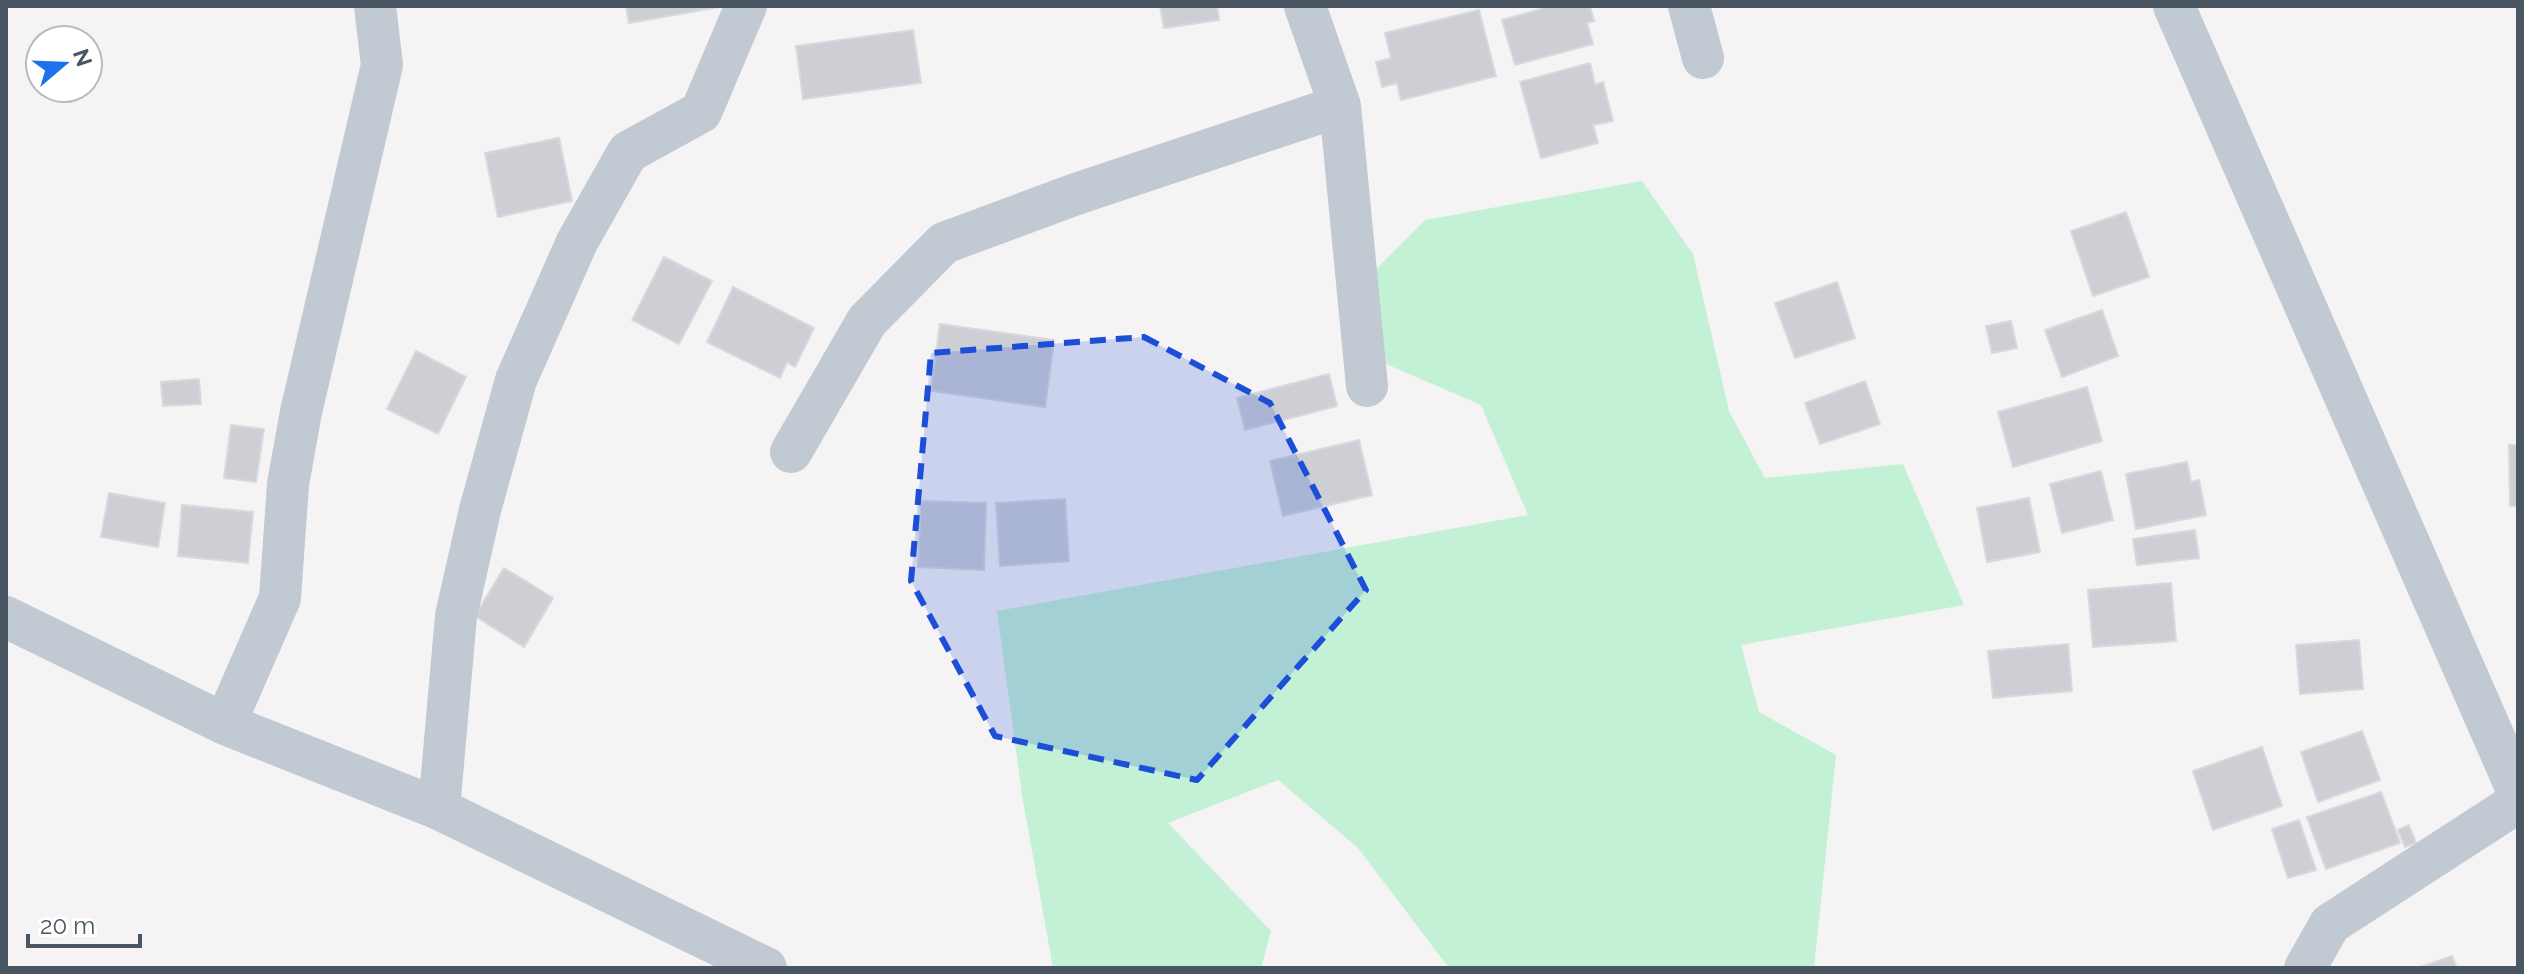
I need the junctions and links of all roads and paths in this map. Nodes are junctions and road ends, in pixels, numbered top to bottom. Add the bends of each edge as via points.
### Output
1 (375, 6) edge
2 (746, 6) edge
3 (1305, 6) edge
4 (1689, 6) edge
5 (2174, 6) edge
6 (1703, 58) dead end
7 (1340, 106) junction
8 (1367, 386) dead end
9 (791, 452) dead end
10 (6, 617) edge
11 (225, 724) junction
12 (2518, 792) edge
13 (2518, 802) edge
14 (439, 809) junction
15 (766, 968) edge
16 (2305, 968) edge

1 - 11 street via 382,65 301,412 288,484 280,598
2 - 14 street via 701,112 628,152 577,242 516,380 456,616
3 - 7 street
4 - 6 street
5 - 12 street
7 - 8 street
7 - 9 street via 944,243 867,321
10 - 11 street
11 - 14 street
13 - 16 street via 2330,924
14 - 15 street

